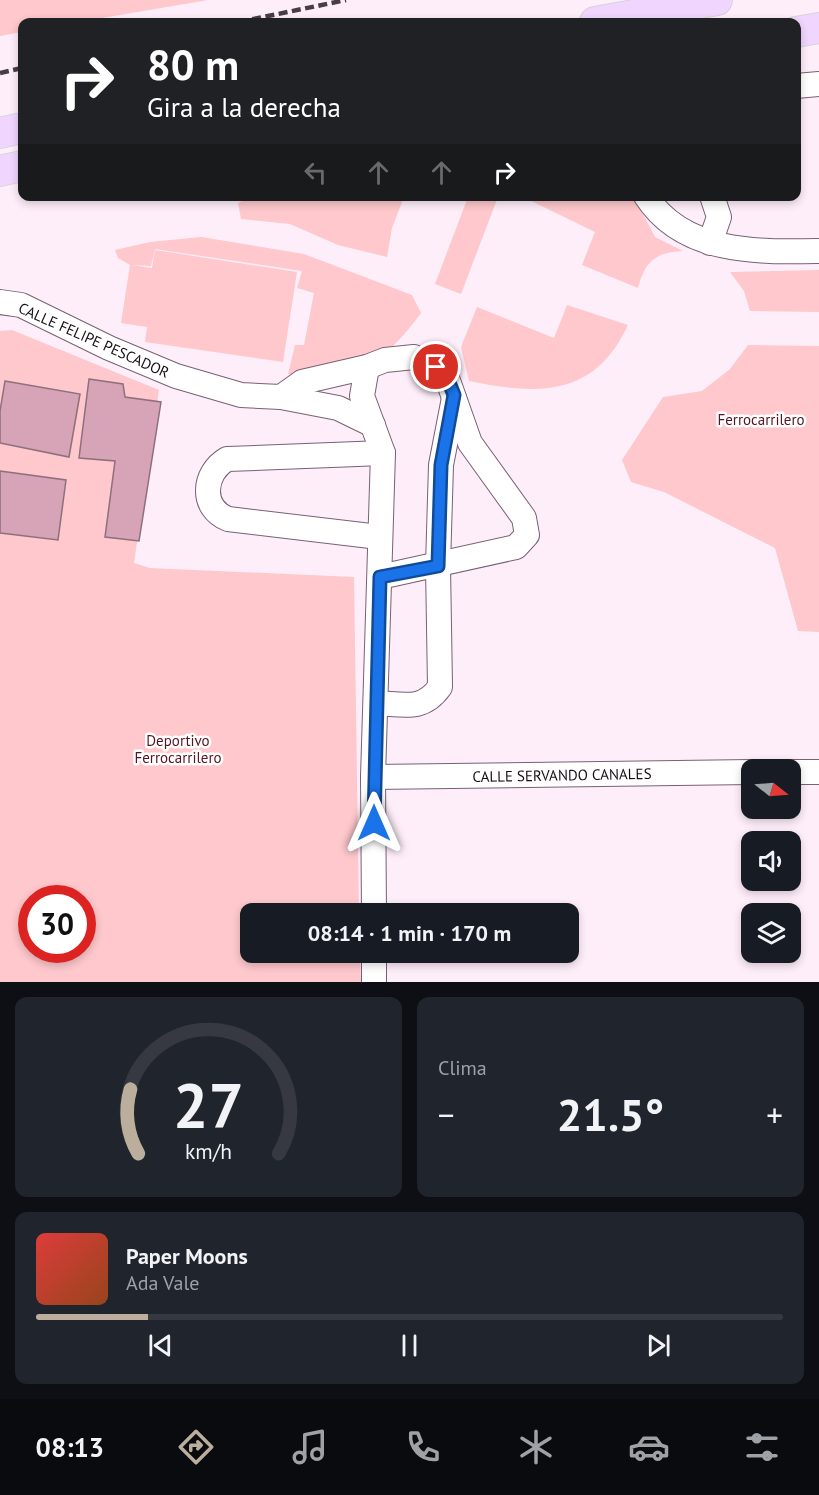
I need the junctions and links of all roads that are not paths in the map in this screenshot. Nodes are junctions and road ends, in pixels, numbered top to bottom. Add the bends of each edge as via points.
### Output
1 (717, 0) edge
2 (617, 18) edge
3 (819, 28) edge
4 (801, 31) edge
5 (819, 84) edge
6 (801, 86) edge
7 (18, 129) edge
8 (0, 133) edge
9 (18, 167) edge
10 (0, 171) edge
11 (650, 201) edge
12 (714, 201) edge
13 (710, 243) junction
14 (819, 251) edge
15 (0, 302) edge
16 (367, 367) junction
17 (454, 395) junction
18 (281, 397) junction
19 (374, 425) junction
20 (383, 453) junction
21 (379, 537) junction
22 (438, 566) junction
23 (380, 577) junction
24 (376, 703) junction
25 (819, 771) edge
26 (741, 772) edge
27 (801, 772) edge
28 (373, 777) junction
29 (374, 903) edge
30 (374, 963) edge
31 (374, 982) edge

1 - 2 main road
3 - 4 main road
5 - 6 street
7 - 8 main road
9 - 10 main road
11 - 13 street via 668,222
12 - 13 street via 719,217
13 - 14 street via 737,249
15 - 18 street, CALLE FELIPE PESCADOR via 21,305 176,376 241,395
16 - 17 street via 385,360 414,357 446,375
16 - 18 street via 302,382
16 - 19 street via 362,396
17 - 22 street via 441,465
17 - 22 street via 470,443 524,518 527,536 516,547
18 - 19 street, CALLE FELIPE PESCADOR via 338,408
19 - 20 street
20 - 21 street
20 - 21 street via 227,459 208,476 211,506 217,515 228,519
21 - 23 street
22 - 23 street
22 - 24 street via 440,687 421,704
23 - 24 street
24 - 28 street
25 - 27 street
26 - 28 street, CALLE SERVANDO CANALES
28 - 29 street
30 - 31 street

